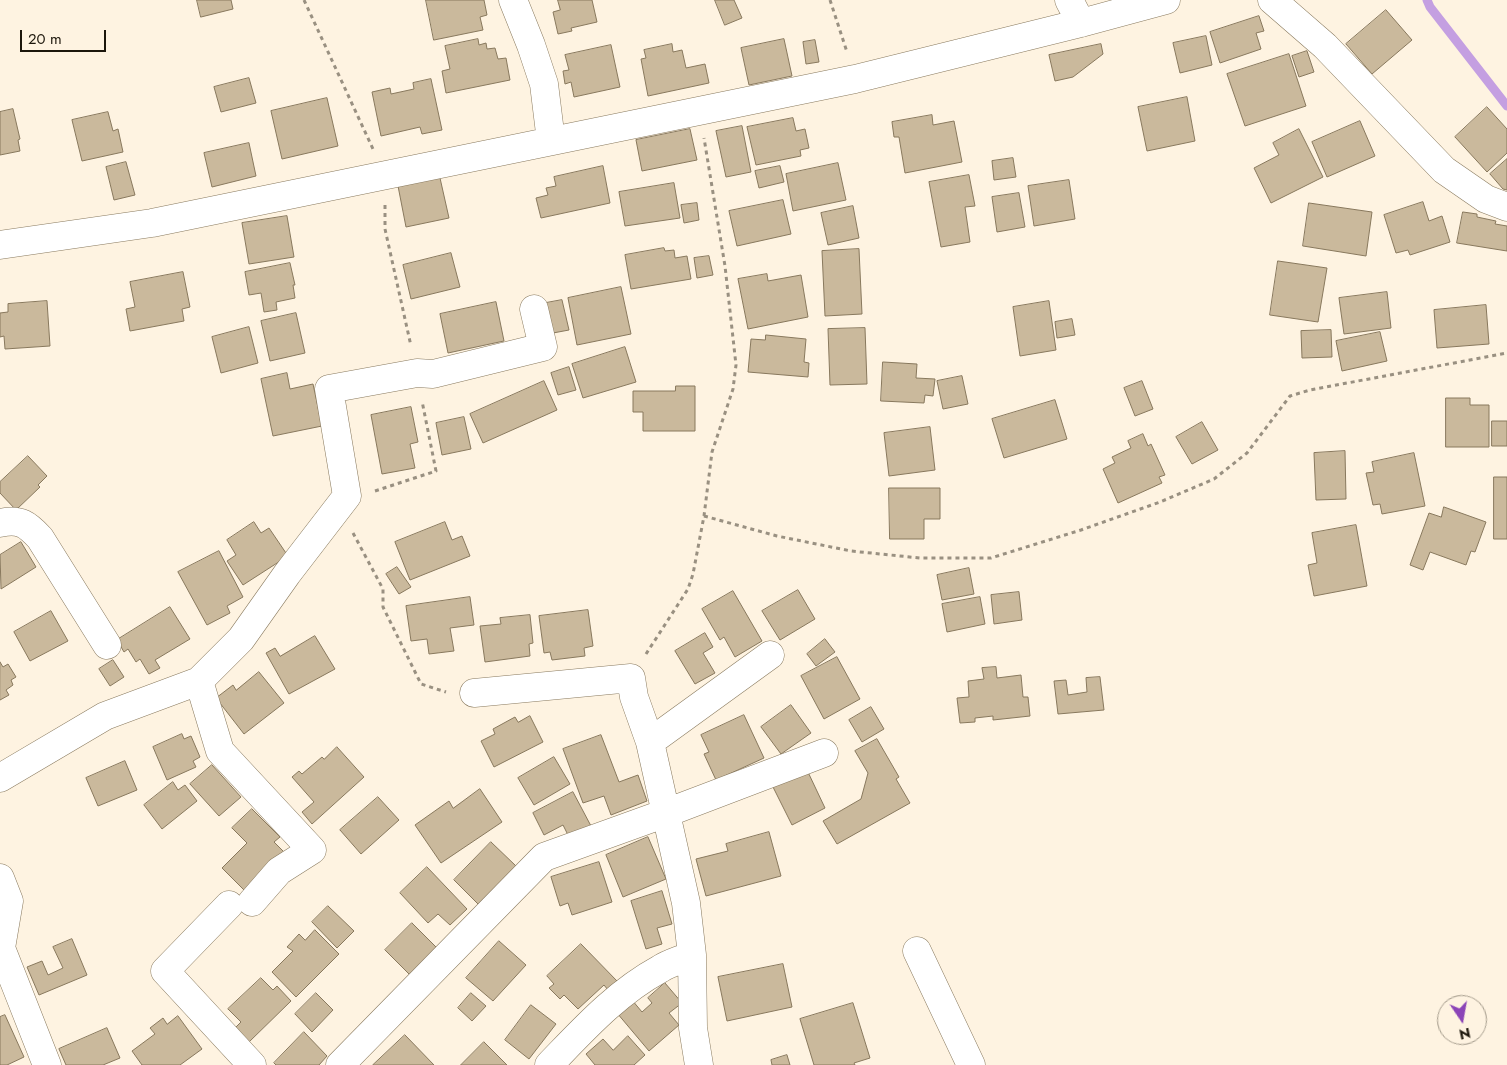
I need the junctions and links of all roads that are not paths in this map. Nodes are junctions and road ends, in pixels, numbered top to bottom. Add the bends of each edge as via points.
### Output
1 (513, 0) edge
2 (1166, 0) edge
3 (1272, 0) edge
4 (1075, 12) edge
5 (552, 140) junction
6 (1507, 207) edge
7 (0, 245) edge
8 (534, 309) dead end
9 (0, 523) edge
10 (107, 645) dead end
11 (770, 655) dead end
12 (199, 681) junction
13 (474, 693) road end
14 (650, 742) junction
15 (824, 753) dead end
16 (0, 778) edge
17 (666, 813) junction
18 (0, 878) edge
19 (917, 951) dead end
20 (692, 955) junction
21 (47, 1065) edge
22 (252, 1065) edge
23 (340, 1065) edge
24 (549, 1065) edge
25 (700, 1065) edge
26 (971, 1065) edge

1 - 5 street via 544,84
2 - 4 street
3 - 6 street via 1326,46 1444,170 1486,199
4 - 5 street via 855,79
5 - 7 street via 152,223
8 - 12 street via 543,347 433,374 417,373 329,389 343,501 241,639
9 - 10 street via 28,525 40,538
11 - 14 street
12 - 16 street via 105,716
12 - 22 street via 220,751 312,850 279,871 165,971
13 - 14 street via 631,678 634,697
14 - 17 street
15 - 17 street
17 - 20 street via 686,904
17 - 23 street via 544,857
18 - 21 street via 10,902 1,948
19 - 26 street
20 - 24 street via 660,969 613,1001
20 - 25 street via 693,1028

